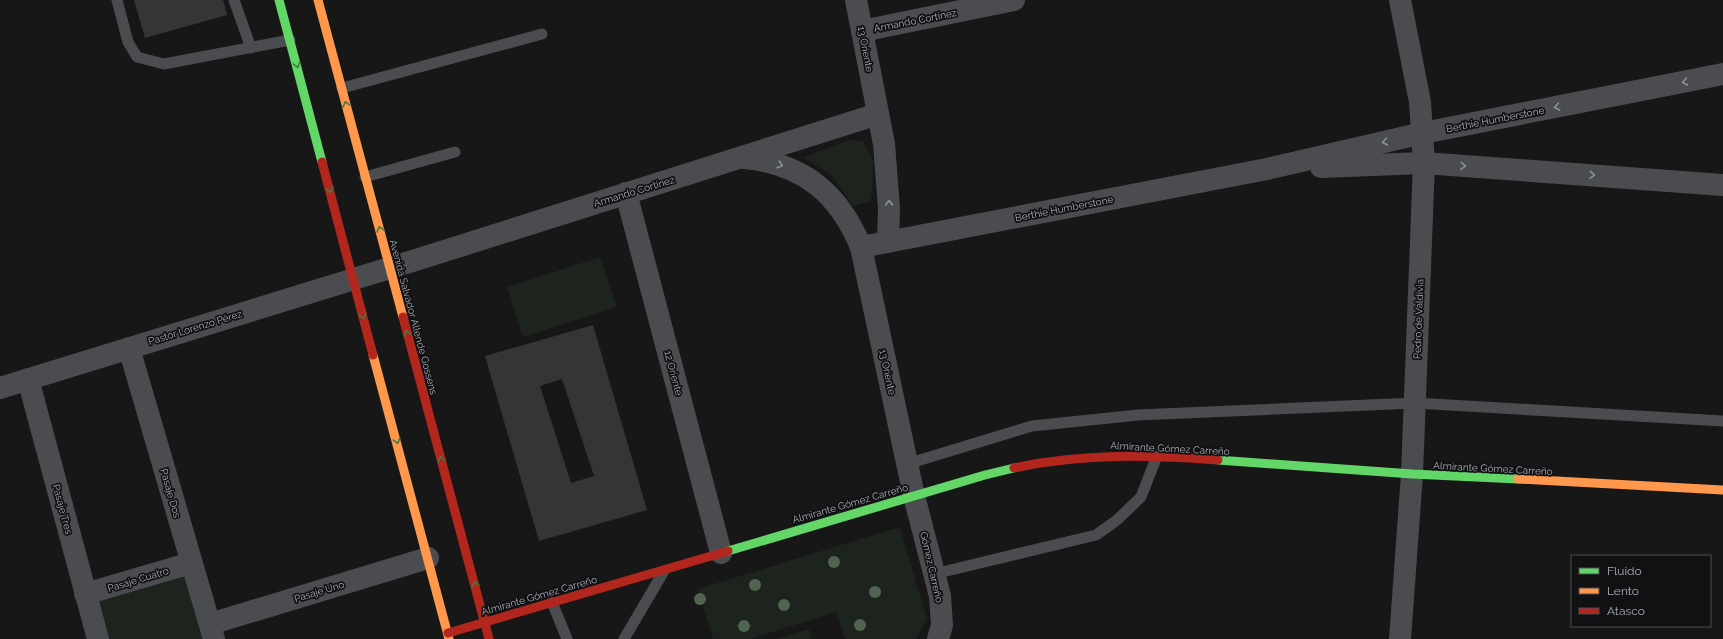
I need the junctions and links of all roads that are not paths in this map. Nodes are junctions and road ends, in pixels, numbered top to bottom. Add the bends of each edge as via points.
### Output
1 (117, 0) edge
2 (234, 0) edge
3 (280, 0) edge
4 (318, 0) edge
5 (856, 0) edge
6 (1014, 0) edge
7 (1400, 0) edge
8 (862, 31) junction
9 (542, 34) dead end
10 (290, 40) junction
11 (251, 48) junction
12 (1723, 74) edge
13 (342, 88) junction
14 (878, 114) junction
15 (1423, 133) junction
16 (455, 152) dead end
17 (742, 157) junction
18 (1424, 163) junction
19 (1267, 169) junction
20 (365, 176) junction
21 (1723, 185) edge
22 (626, 193) junction
23 (888, 242) junction
24 (861, 247) junction
25 (390, 267) junction
26 (354, 278) junction
27 (129, 348) junction
28 (28, 379) junction
29 (0, 388) edge
30 (1415, 404) junction
31 (1723, 421) edge
32 (1157, 456) junction
33 (907, 464) junction
34 (1412, 474) junction
35 (1723, 490) edge
36 (914, 496) junction
37 (721, 553) junction
38 (428, 558) junction
39 (191, 563) junction
40 (665, 569) junction
41 (934, 574) junction
42 (85, 594) junction
43 (552, 602) junction
44 (485, 622) junction
45 (212, 632) edge
46 (449, 636) edge
47 (98, 639) edge
48 (490, 639) edge
49 (567, 639) edge
50 (624, 639) edge
51 (938, 639) edge
52 (1400, 639) edge

1 - 11 lane via 128,42 137,57 164,64
2 - 11 lane
3 - 10 main road
4 - 13 main road, Avenida Salvador Allende Gossens
5 - 8 street, 13 Oriente
6 - 8 street, Armando Cortínez
7 - 15 street, Pedro de Valdivia via 1420,102
8 - 14 street, 13 Oriente
9 - 13 lane
10 - 11 lane
10 -> 26 main road
12 -> 15 street, Berthie Humberstone
20 -> 13 main road, Avenida Salvador Allende Gossens
14 - 17 street, Armando Cortínez
23 -> 14 street, 13 Oriente via 888,174
15 - 18 street, Pedro de Valdivia
15 -> 19 street, Berthie Humberstone
16 - 20 lane
17 - 22 street, Armando Cortínez
17 -> 24 street, 13 Oriente via 762,159 781,165 800,173 817,185 844,212
18 - 19 street, Berthie Humberstone
18 -> 21 street, Berthie Humberstone
18 - 30 street, Pedro de Valdivia
19 - 23 street, Berthie Humberstone
25 -> 20 main road, Avenida Salvador Allende Gossens
22 - 25 street, Armando Cortínez
22 - 37 street, 12 Oriente
23 - 24 street, Berthie Humberstone
24 - 33 street, 13 Oriente
25 - 26 street, Pastor Lorenzo Pérez
44 -> 25 main road, Avenida Salvador Allende Gossens
26 - 27 street, Pastor Lorenzo Pérez
26 -> 38 main road
27 - 28 street, Pastor Lorenzo Pérez
27 - 39 street, Pasaje Dos
28 - 29 street, Pastor Lorenzo Pérez
28 - 42 street, Pasaje Tres
30 - 31 lane
30 - 33 lane via 1138,415 1032,426
30 - 34 street, Pedro de Valdivia
32 - 34 main road, Almirante Gómez Carreño
32 - 36 main road, Almirante Gómez Carreño via 1115,455 1029,464
32 - 41 lane via 1141,497 1117,520 1096,535
33 - 36 street, 13 Oriente
34 - 35 main road, Almirante Gómez Carreño
34 - 52 street, Pedro de Valdivia
36 - 37 main road, Almirante Gómez Carreño
36 - 41 street, Gómez Carreño
37 - 40 main road, Almirante Gómez Carreño
38 - 45 street, Pasaje Uno
38 - 46 main road
39 - 42 street, Pasaje Cuatro
39 - 45 street, Pasaje Dos
40 - 43 main road, Almirante Gómez Carreño
40 - 50 lane
41 - 51 street, Gómez Carreño via 942,610 942,625
42 - 47 street, Pasaje Tres
43 - 44 main road, Almirante Gómez Carreño
43 - 49 lane
44 - 46 main road, Almirante Gómez Carreño
44 - 48 main road, Avenida Salvador Allende Gossens

